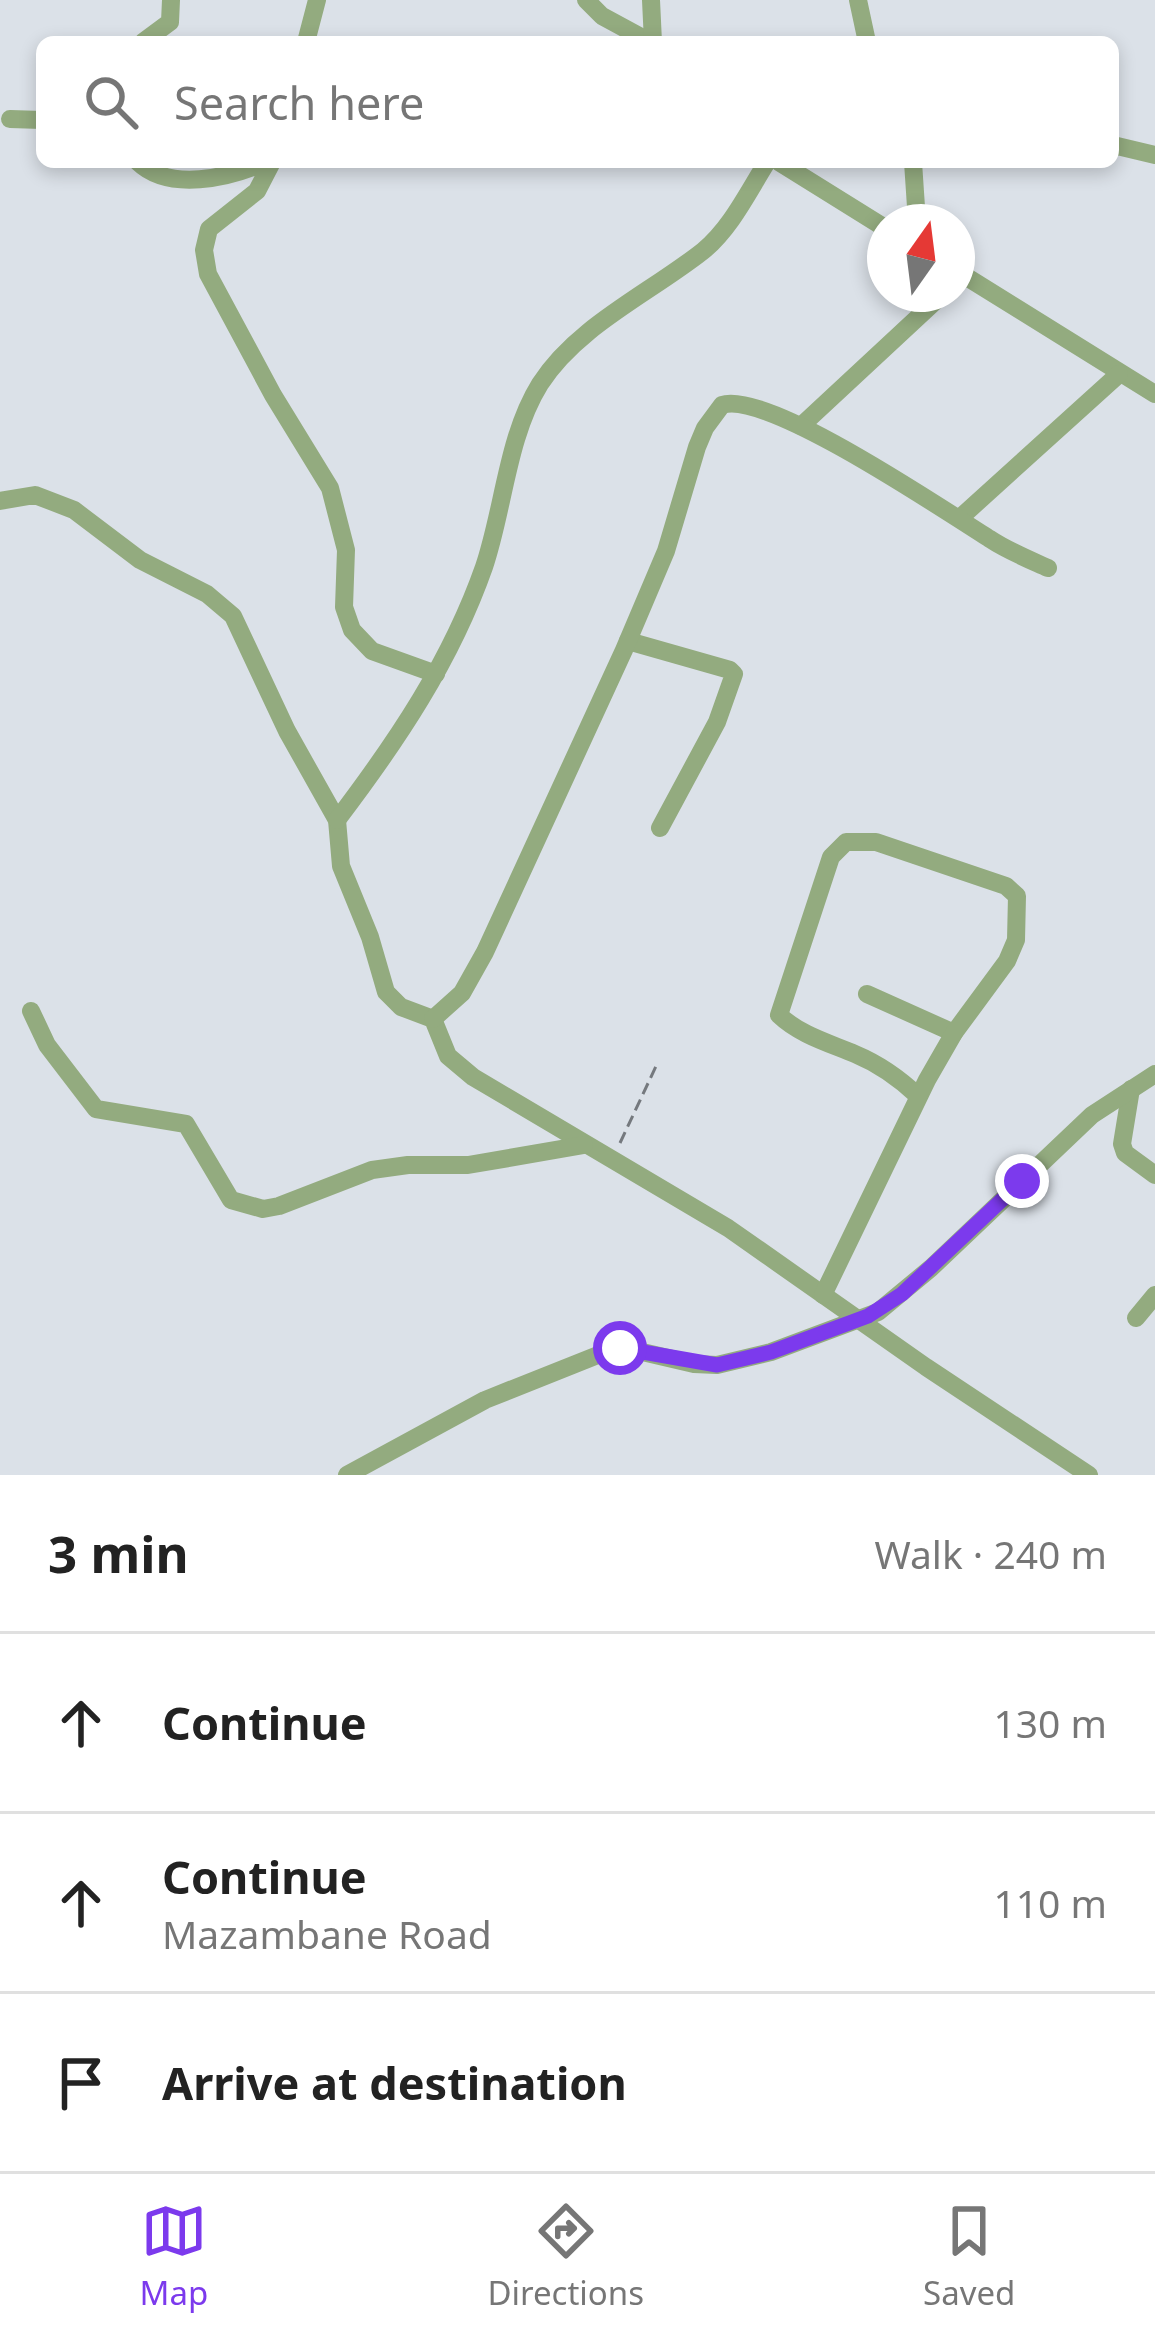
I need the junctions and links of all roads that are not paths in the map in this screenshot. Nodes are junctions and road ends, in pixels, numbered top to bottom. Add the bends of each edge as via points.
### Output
1 (171, 0) edge
2 (317, 0) edge
3 (586, 0) edge
4 (652, 0) edge
5 (858, 0) edge
6 (150, 36) edge
7 (308, 36) edge
8 (640, 36) edge
9 (651, 36) edge
10 (866, 36) edge
11 (10, 119) dead end
12 (36, 120) edge
13 (1119, 146) edge
14 (1155, 155) edge
15 (144, 168) edge
16 (252, 168) edge
17 (266, 168) edge
18 (763, 168) edge
19 (789, 168) edge
20 (913, 168) edge
21 (915, 204) edge
22 (867, 217) edge
23 (975, 286) edge
24 (924, 312) edge
25 (1119, 374) junction
26 (1152, 386) edge
27 (801, 426) junction
28 (0, 501) edge
29 (962, 517) junction
30 (1048, 568) dead end
31 (628, 641) junction
32 (436, 674) junction
33 (338, 820) junction
34 (660, 828) dead end
35 (867, 994) dead end
36 (31, 1011) dead end
37 (433, 1019) junction
38 (954, 1033) junction
39 (1155, 1074) edge
40 (1131, 1089) junction
41 (918, 1096) junction
42 (584, 1144) junction
43 (1155, 1175) edge
44 (823, 1295) junction
45 (1155, 1295) edge
46 (1136, 1318) dead end
47 (858, 1319) junction
48 (347, 1475) edge
49 (1089, 1475) edge

1 - 6 street via 170,22
2 - 7 street
3 - 8 street
4 - 9 street
5 - 10 street
11 - 12 street
13 - 14 street
15 - 16 street via 178,180
17 - 32 street via 257,190 209,229 208,274 330,488 346,550 344,608 352,631 372,650
18 - 32 street via 705,249 544,377 518,435 484,566
19 - 22 street
20 - 21 street
23 - 25 street
24 - 27 street
25 - 26 street
25 - 29 street
27 - 29 street
27 - 31 street via 743,402 713,415
28 - 33 street via 24,495 58,502 140,560 221,603 241,627 286,731
29 - 30 street
31 - 34 street via 734,674
31 - 37 street via 471,981
32 - 33 street
33 - 37 street via 340,866 386,992
35 - 38 street
36 - 42 street via 96,1109 186,1124 226,1193 248,1207 278,1207 372,1170 467,1165
37 - 42 street via 454,1063
38 - 41 street
38 - 41 street via 1016,940 1016,894 876,842 846,842 831,857 779,1015 877,1065
39 - 40 street
40 - 43 street via 1122,1144
40 - 47 street via 1092,1115 902,1294
41 - 44 street
42 - 44 street
44 - 47 street
45 - 46 street
47 - 48 street via 717,1365 608,1351 485,1400
47 - 49 street

